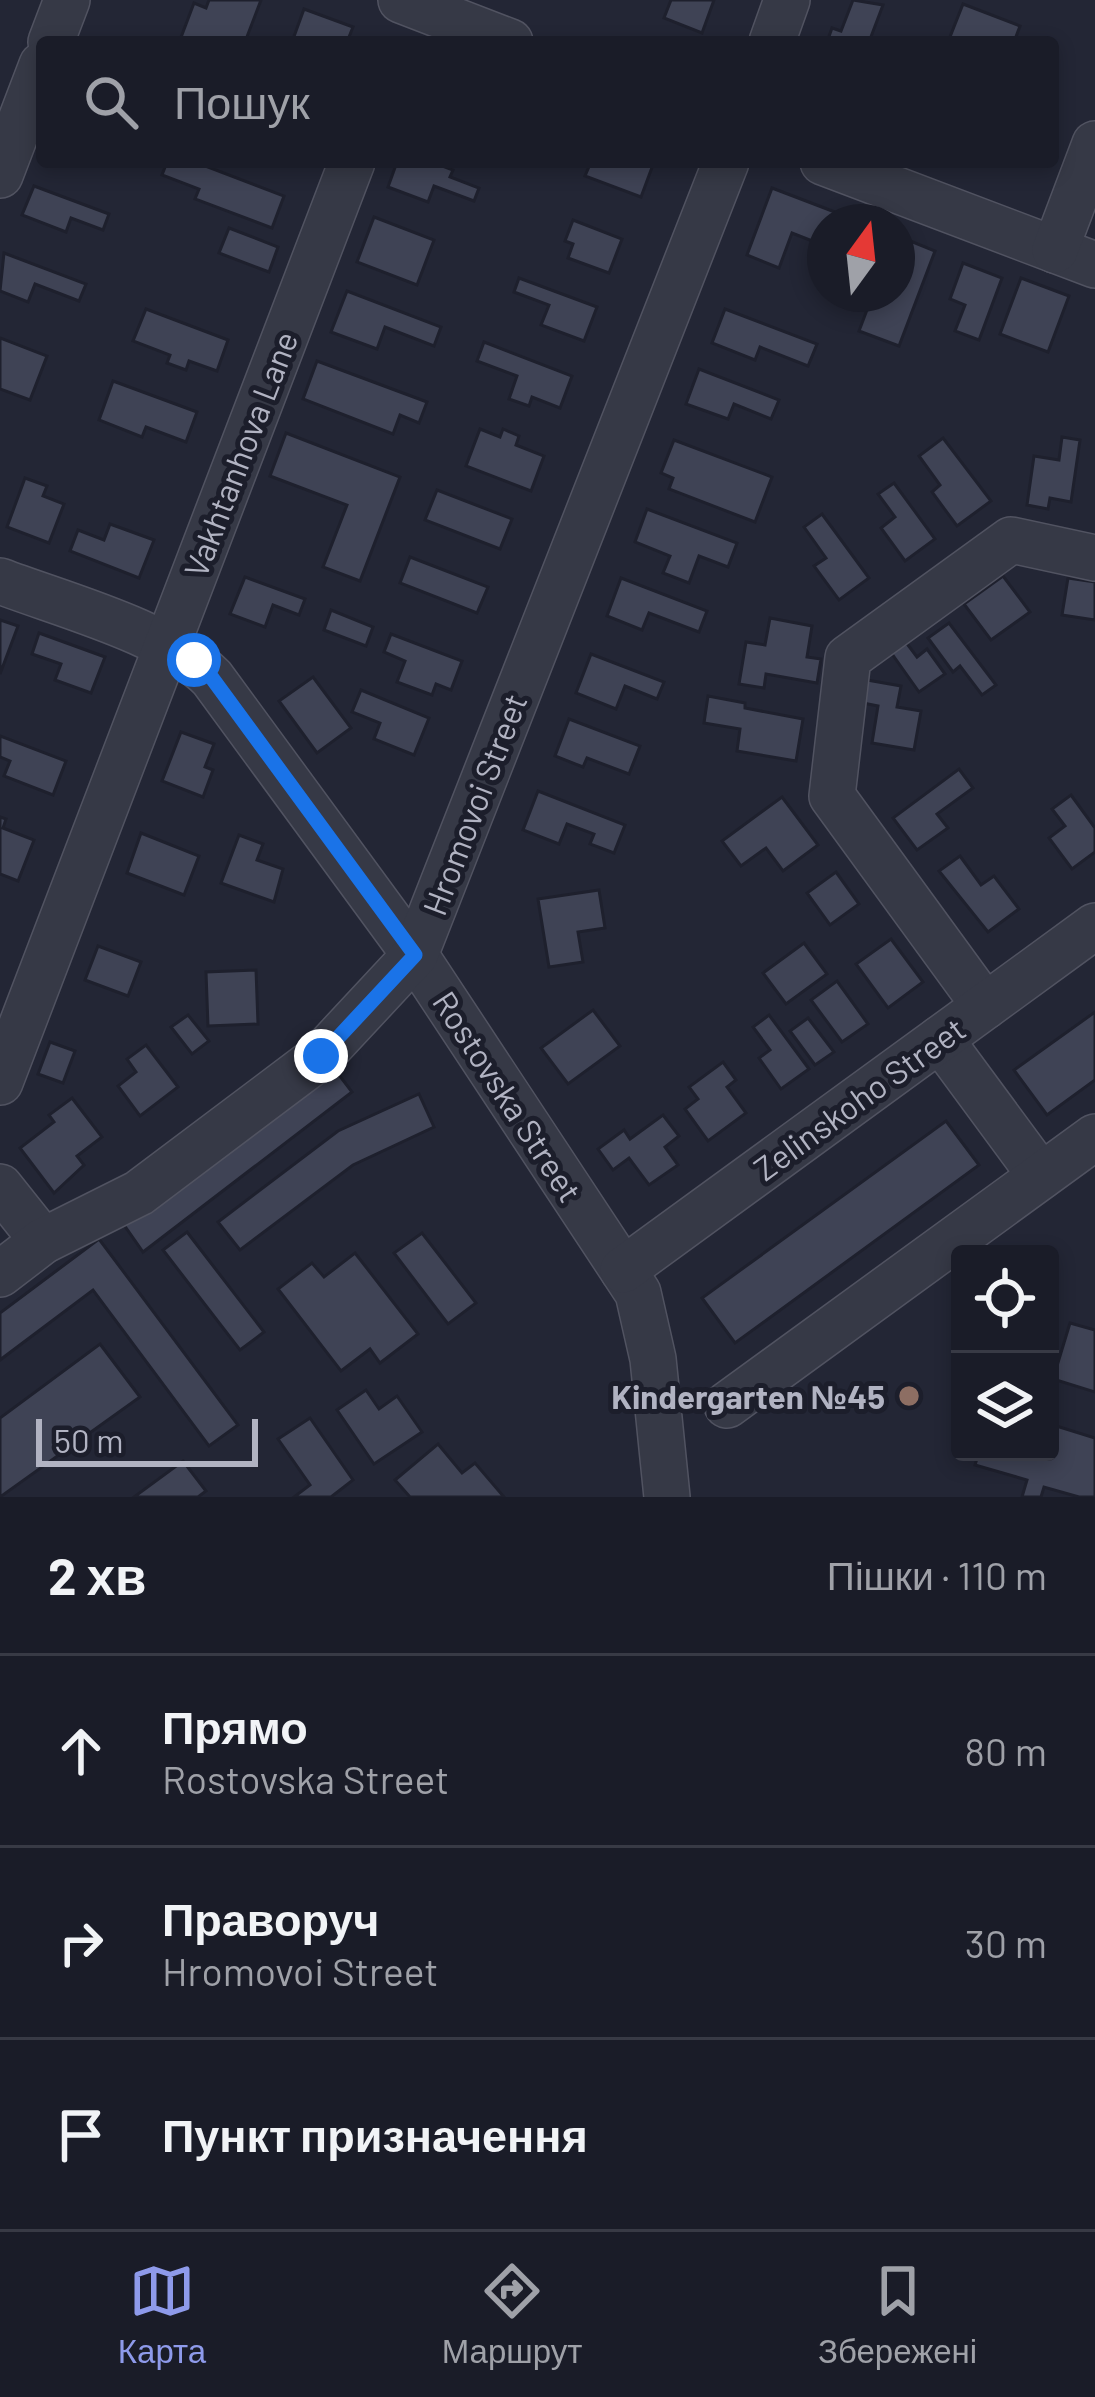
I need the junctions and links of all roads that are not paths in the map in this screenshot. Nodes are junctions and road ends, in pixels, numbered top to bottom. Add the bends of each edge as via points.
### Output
1 (67, 0) edge
2 (787, 0) edge
3 (406, 12) edge
4 (53, 36) edge
5 (489, 36) edge
6 (774, 36) edge
7 (36, 81) edge
8 (1095, 144) edge
9 (350, 168) edge
10 (724, 168) edge
11 (839, 168) edge
12 (0, 175) edge
13 (1075, 258) edge
14 (1095, 558) edge
15 (0, 581) edge
16 (167, 645) junction
17 (1095, 926) edge
18 (415, 955) junction
19 (986, 1006) junction
20 (940, 1039) junction
21 (0, 1082) edge
22 (1095, 1138) edge
23 (1041, 1177) junction
24 (0, 1187) edge
25 (44, 1241) junction
26 (623, 1270) junction
27 (0, 1274) edge
28 (727, 1405) dead end
29 (667, 1497) edge

1 - 4 street
2 - 6 street
3 - 5 street
7 - 12 street
8 - 13 street
9 - 16 street, Vakhtanhova Lane
10 - 18 street, Hromovoi Street
11 - 13 street
14 - 19 street via 1011,540 848,658 832,796
15 - 16 street, Rostovska Street
16 - 18 street, Rostovska Street via 212,678
16 - 21 street, Vakhtanhova Lane
17 - 19 street, Zelinskoho Street
18 - 25 street, Hromovoi Street via 321,1056 139,1193
18 - 26 street, Rostovska Street
19 - 20 street, Zelinskoho Street
20 - 23 street
20 - 26 street, Zelinskoho Street
22 - 23 street
23 - 28 street
24 - 25 street
25 - 27 street, Hromovoi Street
26 - 29 street, Rostovska Street via 647,1325

